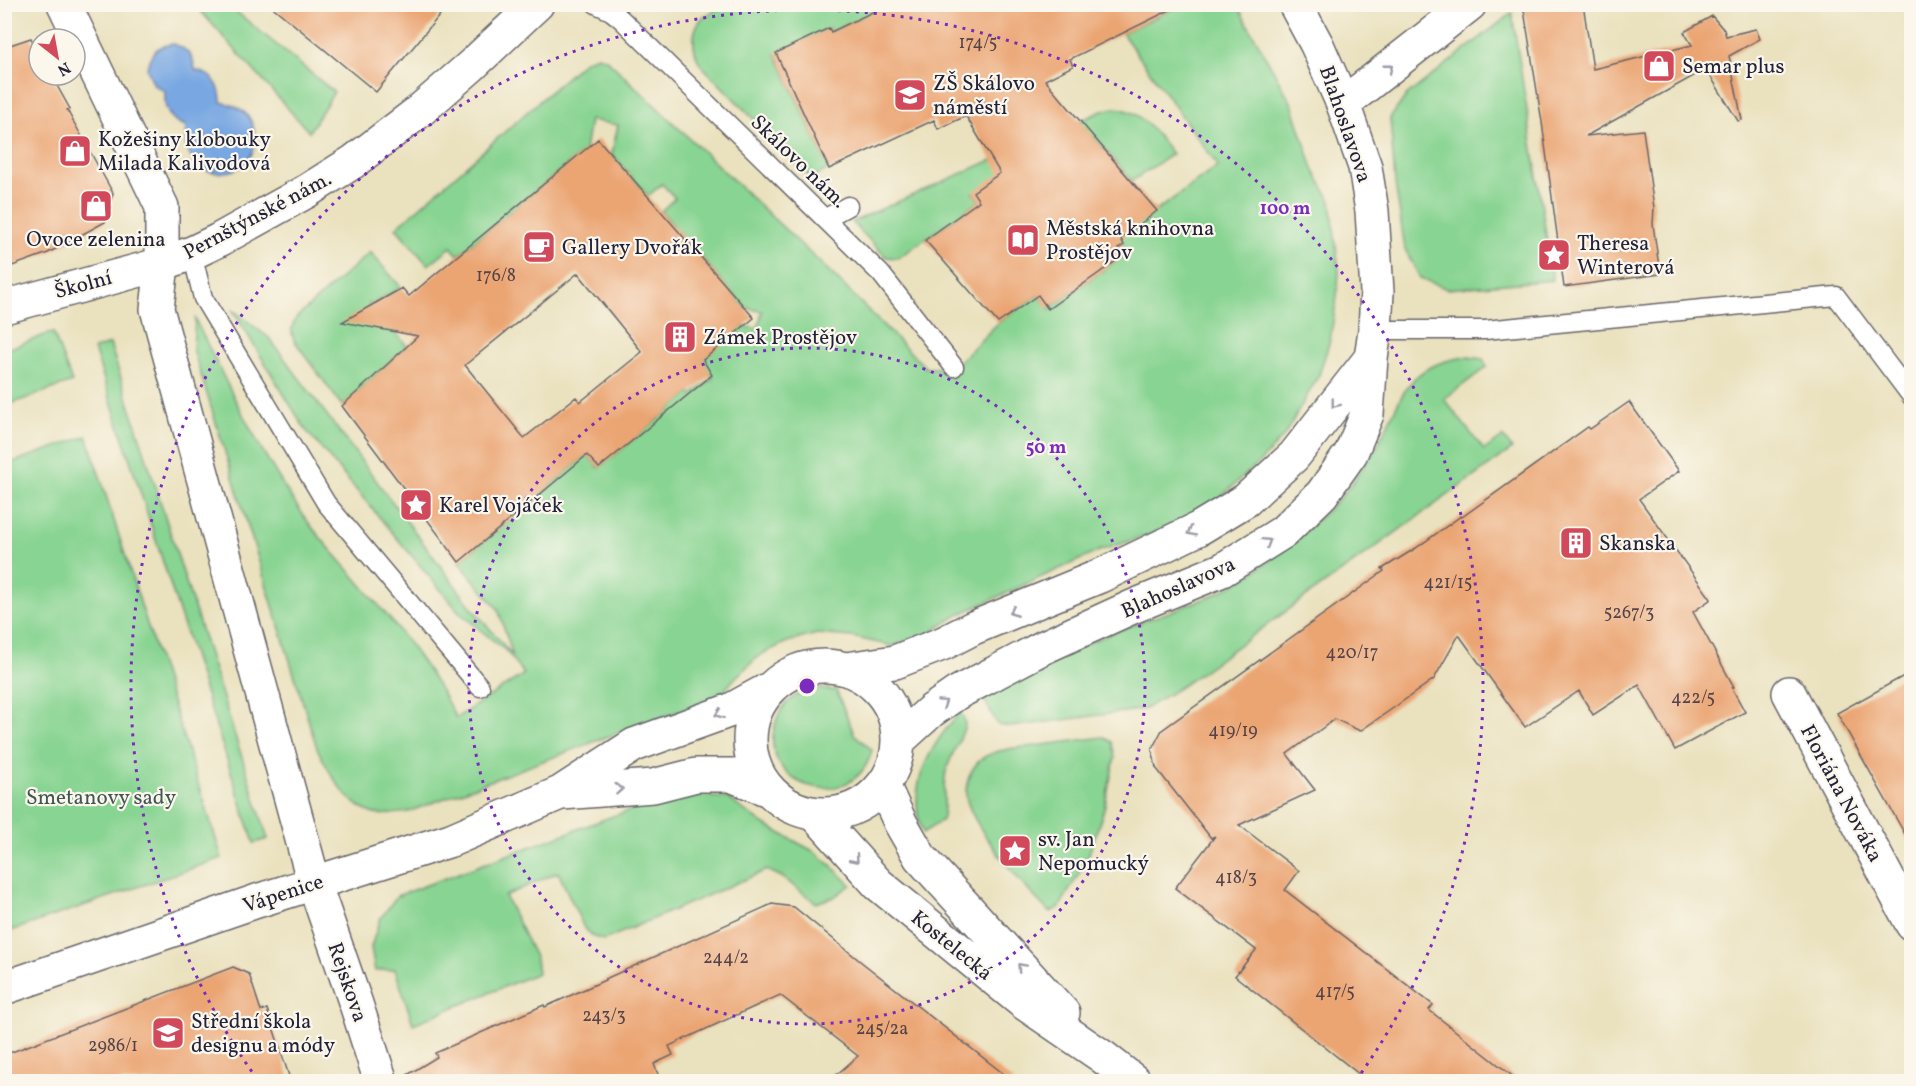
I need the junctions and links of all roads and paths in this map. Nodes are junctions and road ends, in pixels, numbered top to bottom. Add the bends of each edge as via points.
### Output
1 (64, 4) edge
2 (537, 4) edge
3 (596, 4) edge
4 (1295, 4) edge
5 (1316, 4) edge
6 (1470, 4) edge
7 (1317, 45) junction
8 (1343, 104) junction
9 (848, 206) dead end
10 (826, 218) junction
11 (177, 258) junction
12 (4, 307) edge
13 (1373, 344) junction
14 (954, 367) dead end
15 (1911, 397) edge
16 (846, 669) junction
17 (480, 687) dead end
18 (771, 688) junction
19 (1789, 693) dead end
20 (898, 741) junction
21 (883, 785) junction
22 (766, 789) junction
23 (560, 793) junction
24 (816, 815) junction
25 (314, 883) junction
26 (1911, 924) edge
27 (4, 988) edge
28 (1103, 1057) junction
29 (381, 1082) edge
30 (1136, 1082) edge

1 - 11 main road, Pernštýnské nám. via 162,207
2 - 11 main road, Pernštýnské nám. via 426,105 353,162 219,240
3 - 10 lane, Skálovo nám. via 621,19
4 - 7 main road, Blahoslavova
5 - 7 lane
8 -> 6 main road
7 - 8 main road, Blahoslavova
8 - 13 main road, Blahoslavova via 1365,166 1372,211 1377,292
9 - 10 lane
10 - 14 lane, Skálovo nám. via 880,274
11 - 12 main road, Školní
11 - 17 lane via 326,503
11 - 25 main road, Rejskova via 157,309
13 - 15 lane via 1836,296
13 -> 16 main road, Blahoslavova via 1294,456 1246,500 1198,529 1100,576 944,643 895,662
20 -> 13 main road, Blahoslavova via 957,693 1042,648 1222,570 1283,531 1322,494 1351,453 1367,414
16 - 18 main road via 811,667 789,675
16 - 20 main road via 867,680 884,696 895,717
18 - 22 main road via 757,707 749,743 754,767
18 -> 23 main road, Vápenice via 731,710 634,745
19 - 26 main road, Floriána Nováka
20 - 21 main road via 895,764
21 - 24 main road via 866,801 844,812
28 -> 21 main road, Kostelecká via 920,857
23 -> 22 main road, Vápenice via 654,786 696,775 731,775
22 - 24 main road via 785,805
23 - 25 main road, Vápenice via 451,840
24 -> 28 main road, Kostelecká via 878,884 1024,1003
25 - 27 main road, Vápenice
25 - 29 main road, Rejskova
28 - 30 main road, Kostelecká

